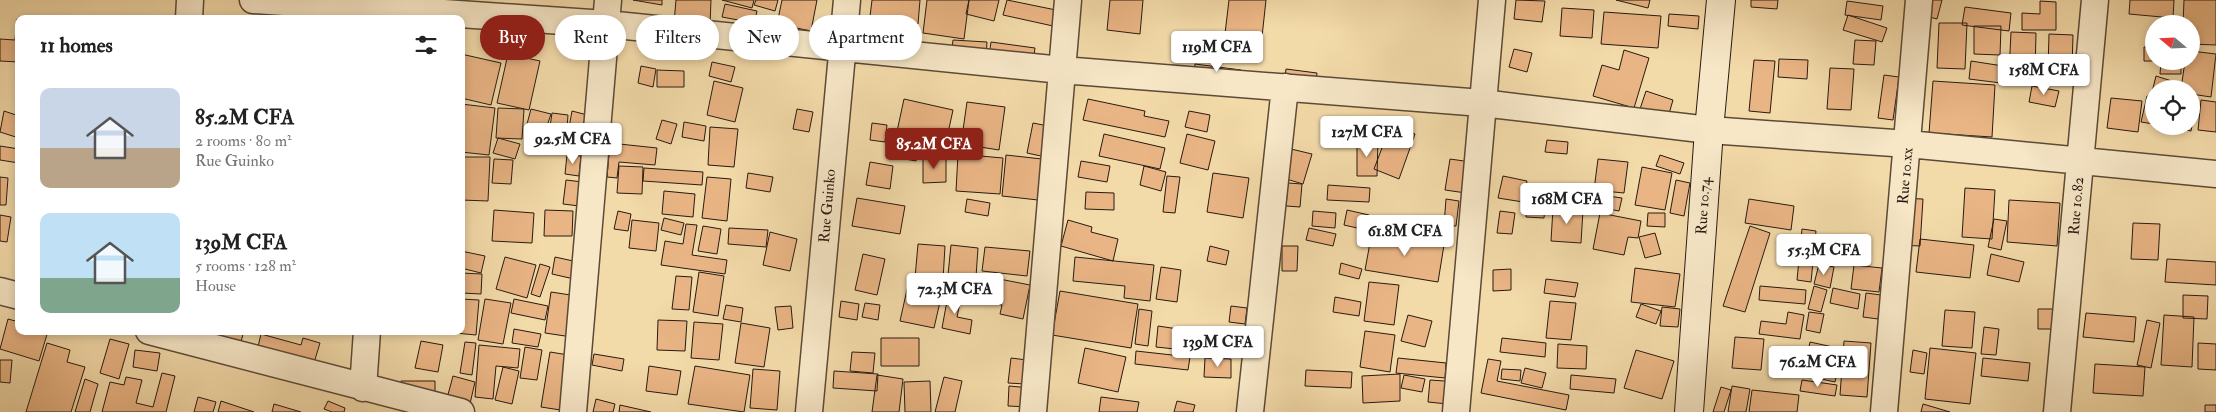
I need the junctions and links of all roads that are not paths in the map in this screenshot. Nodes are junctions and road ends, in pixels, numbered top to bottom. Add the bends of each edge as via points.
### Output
1 (190, 0) edge
2 (253, 0) edge
3 (847, 0) edge
4 (1068, 0) edge
5 (1492, 0) edge
6 (1721, 0) edge
7 (1919, 0) edge
8 (2095, 0) edge
9 (392, 9) edge
10 (607, 12) edge
11 (189, 15) edge
12 (845, 15) edge
13 (809, 41) edge
14 (922, 55) edge
15 (841, 60) edge
16 (1062, 70) junction
17 (1285, 87) junction
18 (1482, 102) junction
19 (1709, 130) junction
20 (1908, 144) junction
21 (2080, 161) junction
22 (2216, 174) edge
23 (0, 292) edge
24 (15, 295) edge
25 (167, 335) edge
26 (367, 335) edge
27 (363, 388) junction
28 (461, 412) edge
29 (573, 412) edge
30 (809, 412) edge
31 (1032, 412) edge
32 (1250, 412) edge
33 (1456, 412) edge
34 (1689, 412) edge
35 (1884, 412) edge
36 (2057, 412) edge

1 - 11 street
2 - 9 street
3 - 12 street, Rue Guinko
4 - 16 street
5 - 18 street
6 - 19 main road, Rue 10.74
7 - 20 street, Rue 10.xx
8 - 21 street, Rue 10.82
9 - 10 street
10 - 13 street
10 - 29 street
14 - 16 street
15 - 30 street, Rue Guinko
16 - 17 street
16 - 31 street
17 - 18 street
17 - 32 street
18 - 19 street
18 - 33 street
19 - 20 street
19 - 34 main road, Rue 10.74
20 - 21 street
20 - 35 street, Rue 10.xx
21 - 22 street
21 - 36 street, Rue 10.82
23 - 24 street
25 - 27 street
26 - 27 street
27 - 28 street

